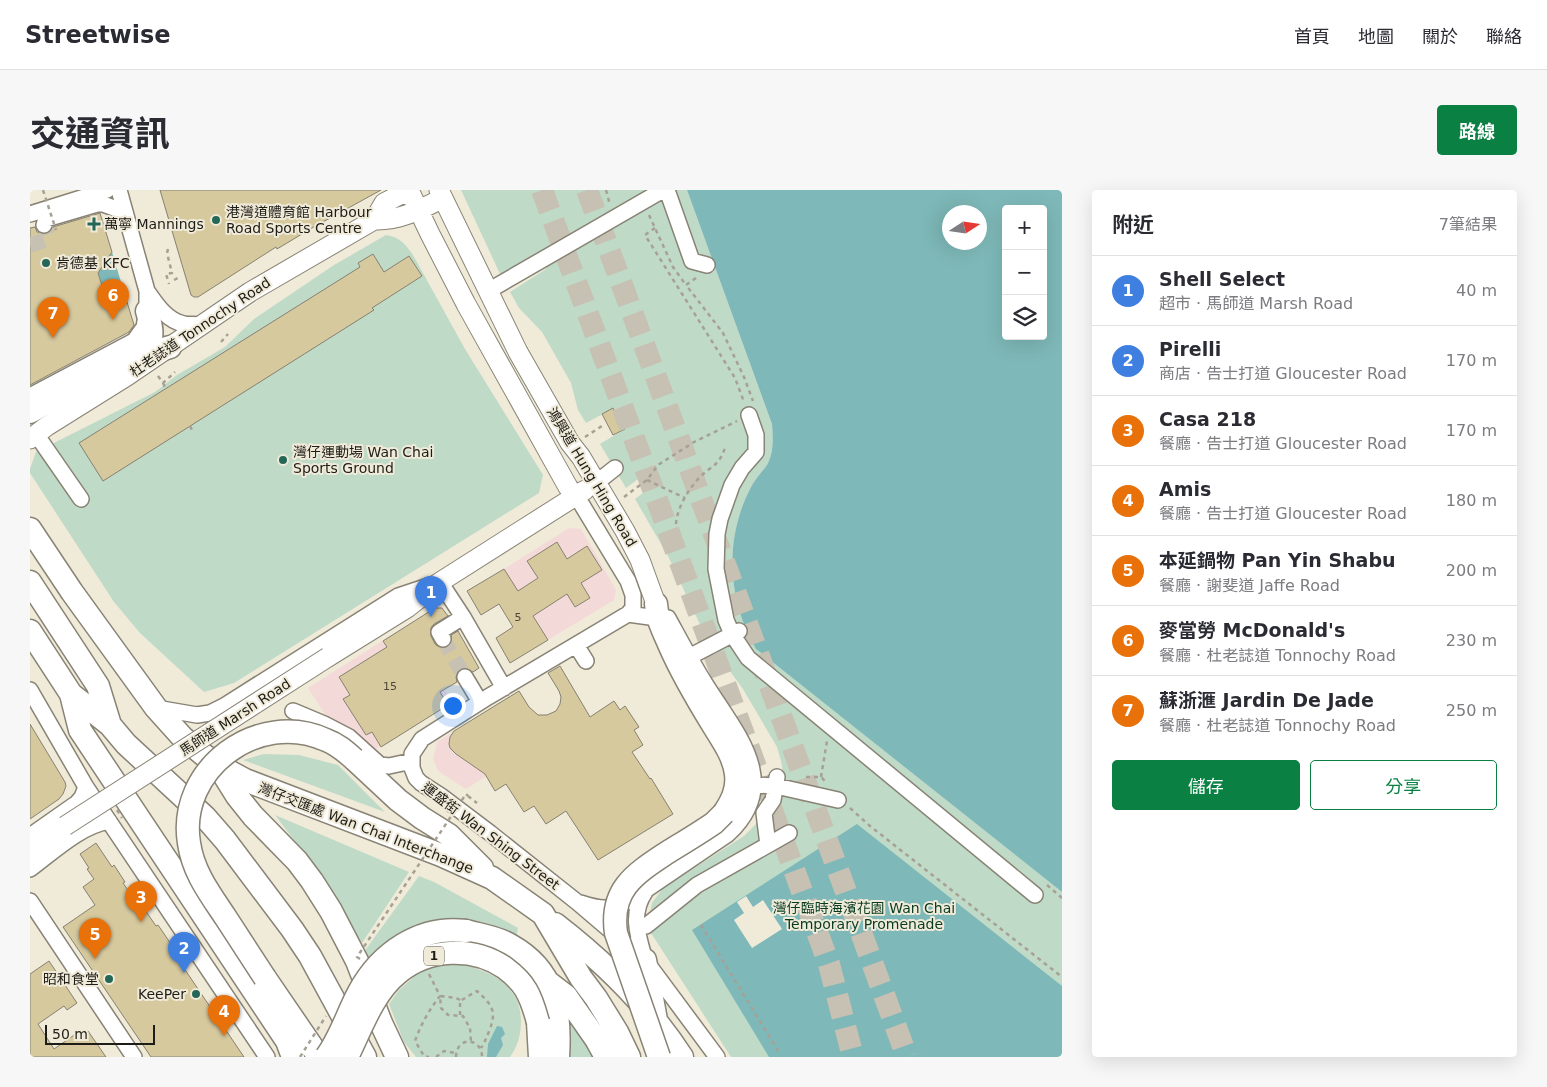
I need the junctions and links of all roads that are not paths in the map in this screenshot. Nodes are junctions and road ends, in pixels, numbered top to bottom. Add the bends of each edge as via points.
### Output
1 (107, 190) edge
2 (119, 190) edge
3 (409, 190) edge
4 (663, 190) edge
5 (667, 190) edge
6 (441, 194) edge
7 (418, 211) junction
8 (125, 212) junction
9 (374, 220) junction
10 (43, 221) edge
11 (707, 265) road end
12 (488, 291) junction
13 (147, 301) junction
14 (200, 324) junction
15 (170, 347) junction
16 (123, 362) junction
17 (30, 396) edge
18 (752, 410) road end
19 (30, 412) edge
20 (33, 437) edge
21 (615, 468) dead end
22 (582, 492) junction
23 (81, 499) dead end
24 (30, 529) edge
25 (440, 582) junction
26 (33, 586) edge
27 (657, 611) junction
28 (628, 614) junction
29 (463, 618) junction
30 (30, 631) edge
31 (736, 632) junction
32 (443, 639) dead end
33 (576, 644) junction
34 (689, 657) junction
35 (586, 661) dead end
36 (465, 677) tunnel mouth
37 (504, 688) junction
38 (30, 690) edge
39 (71, 694) junction
40 (480, 702) junction
41 (156, 708) junction
42 (293, 711) dead end
43 (110, 725) junction
44 (412, 761) junction
45 (219, 766) junction
46 (777, 781) junction
47 (754, 785) junction
48 (86, 787) junction
49 (842, 802) road end
50 (68, 809) junction
51 (109, 821) junction
52 (82, 831) junction
53 (788, 833) dead end
54 (30, 836) edge
55 (768, 845) junction
56 (30, 852) edge
57 (30, 869) edge
58 (492, 878) junction
59 (1039, 889) road end
60 (647, 890) junction
61 (30, 901) edge
62 (577, 902) junction
63 (542, 914) junction
64 (646, 926) dead end
65 (645, 960) junction
66 (549, 983) junction
67 (649, 990) junction
68 (672, 997) junction
69 (656, 1022) junction
70 (544, 1050) edge
71 (134, 1057) edge
72 (267, 1057) edge
73 (293, 1057) edge
74 (319, 1057) edge
75 (326, 1057) edge
76 (346, 1057) edge
77 (364, 1057) edge
78 (397, 1057) edge
79 (606, 1057) edge
80 (629, 1057) edge
81 (659, 1057) edge
82 (682, 1057) edge
83 (716, 1057) edge

1 - 10 street
2 - 8 street
3 - 7 main road, 鴻興道 Hung Hing Road
3 - 9 main road, 杜老誌道 Tonnochy Road via 384,203
4 - 12 street
5 - 11 street via 692,261
6 - 7 main road, 杜老誌道 Tonnochy Road
6 - 12 main road, 鴻興道 Hung Hing Road
7 - 9 main road, 杜老誌道 Tonnochy Road via 388,220
7 - 22 main road, 鴻興道 Hung Hing Road via 466,304
8 - 10 street via 96,204
8 - 13 street
9 - 14 main road, 杜老誌道 Tonnochy Road
12 - 22 main road, 鴻興道 Hung Hing Road via 518,352 577,440
13 - 14 street via 173,320
13 - 16 highway via 152,337 148,344
13 - 17 street, 杜老誌道 Tonnochy Road via 144,327 134,341
14 - 15 main road, 杜老誌道 Tonnochy Road
15 - 16 highway
15 - 20 main road, 杜老誌道 Tonnochy Road
16 - 19 highway
18 - 31 street via 756,452 732,485 717,534 716,569 726,620
20 - 23 street
21 - 22 street
22 - 25 main road, 馬師道 Marsh Road via 547,501 540,518
22 - 27 main road, 鴻興道 Hung Hing Road via 633,545
22 - 28 street, 鴻興道 Hung Hing Road via 628,581 633,602
24 - 41 highway, 灣仔交匯處 Wan Chai Interchange
25 - 29 street
25 - 41 street, 馬師道 Marsh Road via 398,596 210,713 197,715
25 - 56 main road, 馬師道 Marsh Road, bridge via 407,608 65,826
26 - 43 highway via 98,686
27 - 28 street
27 - 34 street, 鴻興道 Hung Hing Road via 667,616
27 - 81 highway, bridge via 677,663 724,742 735,767 736,780 735,793 724,813 639,872 617,901 616,933
28 - 33 street
29 - 32 street via 439,632
29 - 37 street
30 - 39 highway
31 - 34 street
31 - 59 street via 748,658
33 - 35 street
33 - 37 street
34 - 47 street, 鴻興道 Hung Hing Road via 742,742 751,761
36 - 40 street
37 - 40 street
38 - 48 street
39 - 43 highway
39 - 73 highway via 80,730 288,1041
40 - 44 street via 422,739 414,750
41 - 45 highway, 灣仔交匯處 Wan Chai Interchange via 183,738
42 - 44 street via 349,737 380,765
43 - 77 highway via 126,744 205,816 225,840 310,956
44 - 62 street, 運盛街 Wan Shing Street via 413,772 421,783
45 - 58 highway, 灣仔交匯處 Wan Chai Interchange via 245,780 428,849
45 - 78 highway via 237,796 297,861 331,911 357,961
46 - 47 street
46 - 49 street
46 - 55 street via 773,800 764,813
47 - 60 street, 鴻興道 Hung Hing Road via 750,804 735,828
48 - 50 street via 82,797
48 - 51 street
50 - 52 street via 81,813 84,819
50 - 54 street
51 - 52 street
51 - 72 street
52 - 57 street
53 - 55 street
55 - 64 street via 697,885
58 - 63 highway, 灣仔交匯處 Wan Chai Interchange
58 - 74 highway, bridge via 449,835 398,800 354,759 333,743 313,735 291,732 245,740 226,752 208,770 190,809 188,842 194,864 202,882
60 - 62 street, 鴻興道 Hung Hing Road via 613,908 596,908
60 - 65 street via 638,905 636,920
61 - 71 street
62 - 65 street
63 - 69 highway via 600,961
63 - 80 highway, 灣仔交匯處 Wan Chai Interchange via 617,1032
65 - 67 highway
65 - 68 street
66 - 70 highway, 1 via 557,1010
66 - 75 highway, 1, bridge via 529,958 509,944 458,930 426,934 400,946 378,964 359,992
66 - 79 highway via 566,996
67 - 68 street
67 - 69 highway
68 - 83 street
69 - 82 highway
70 - 76 highway, 1, bridge via 533,1005 518,979 488,958 457,952 424,959 398,972 377,998

